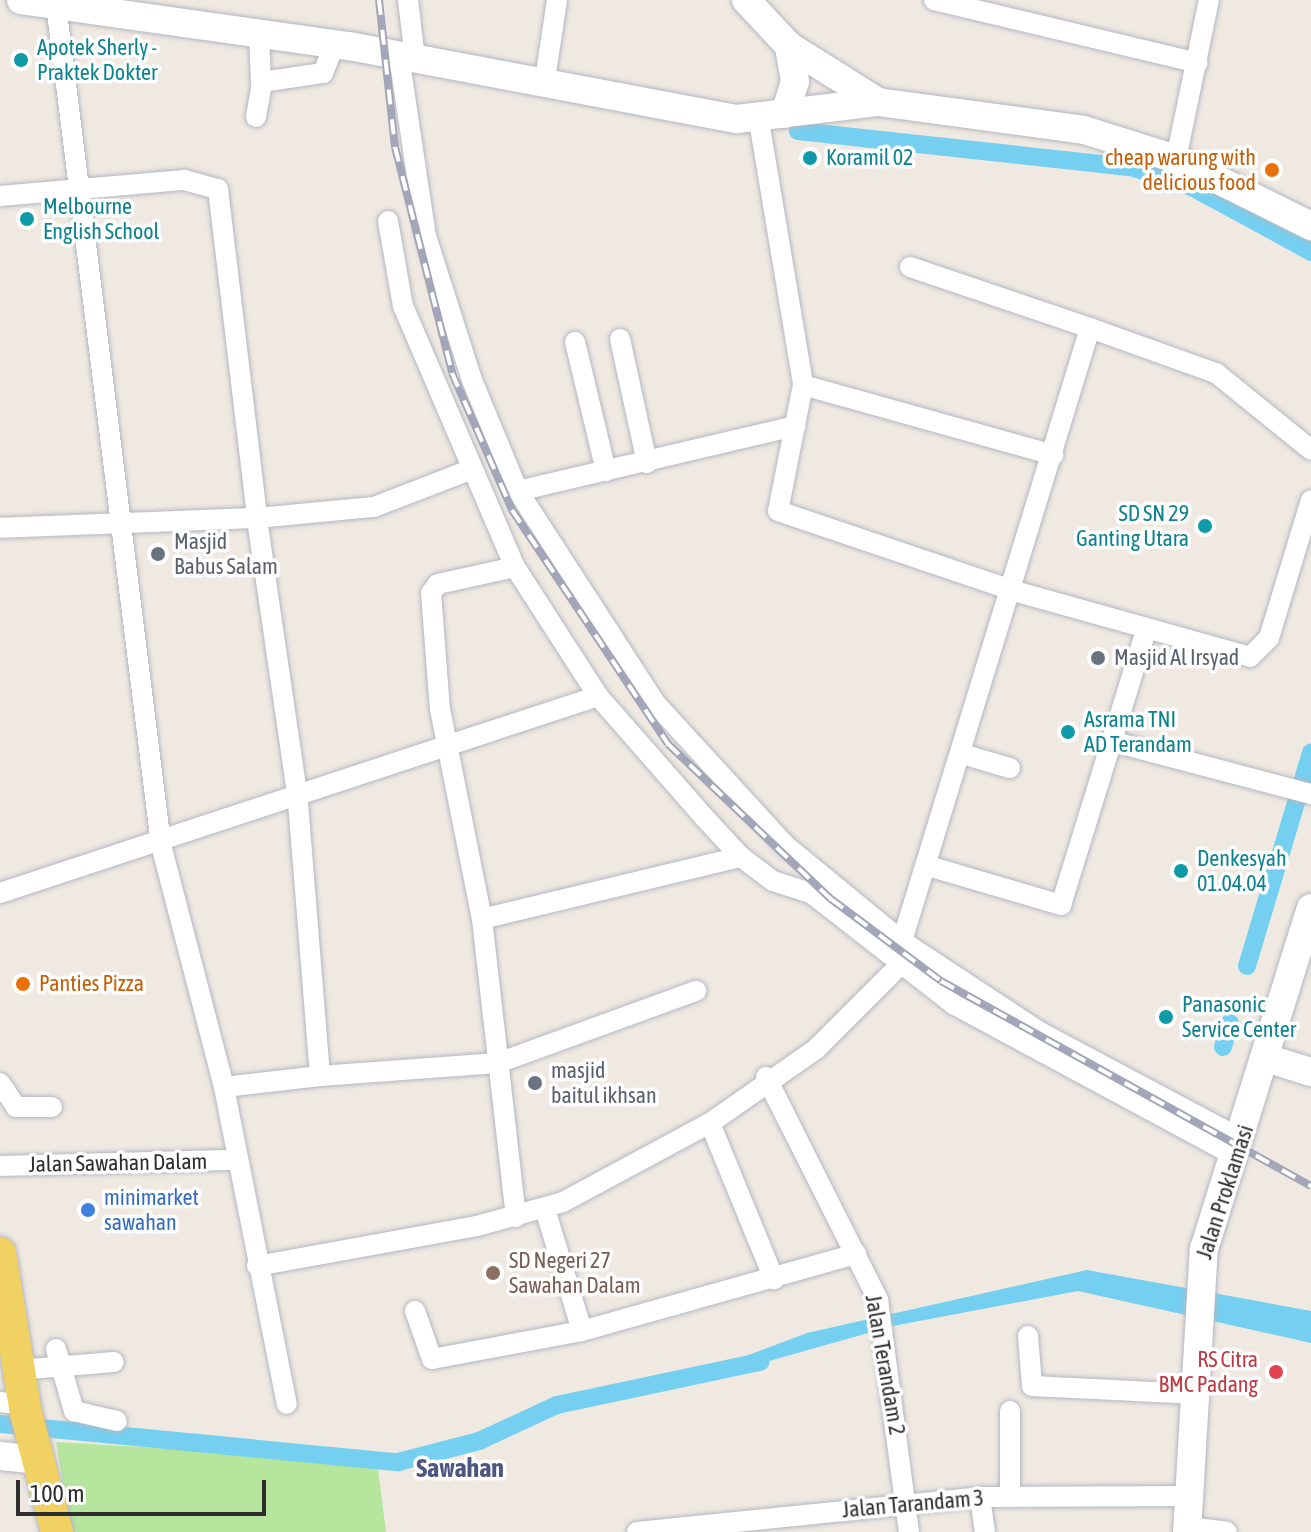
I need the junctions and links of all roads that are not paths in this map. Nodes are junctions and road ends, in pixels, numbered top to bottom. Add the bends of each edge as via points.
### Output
1 (21, 0) edge
2 (408, 0) edge
3 (557, 0) edge
4 (746, 0) edge
5 (934, 0) edge
6 (1209, 0) edge
7 (56, 4) junction
8 (259, 34) junction
9 (335, 44) junction
10 (789, 46) junction
11 (407, 57) junction
12 (1198, 63) junction
13 (261, 83) junction
14 (544, 86) junction
15 (878, 102) junction
16 (256, 117) dead end
17 (772, 117) junction
18 (1176, 159) junction
19 (75, 190) junction
20 (0, 196) edge
21 (388, 221) dead end
22 (1311, 226) edge
23 (910, 267) dead end
24 (1090, 328) junction
25 (620, 339) dead end
26 (575, 342) dead end
27 (803, 385) junction
28 (796, 426) junction
29 (1311, 450) edge
30 (1053, 455) junction
31 (647, 463) junction
32 (470, 470) junction
33 (606, 471) junction
34 (518, 491) junction
35 (1311, 500) edge
36 (257, 518) junction
37 (119, 523) junction
38 (0, 528) edge
39 (1307, 532) edge
40 (515, 567) junction
41 (1014, 591) junction
42 (1146, 631) junction
43 (598, 696) junction
44 (1114, 742) junction
45 (447, 747) junction
46 (962, 754) junction
47 (1010, 768) dead end
48 (1302, 792) edge
49 (298, 800) junction
50 (161, 845) junction
51 (741, 857) junction
52 (928, 866) junction
53 (0, 893) edge
54 (1311, 908) edge
55 (482, 919) junction
56 (902, 941) junction
57 (898, 967) junction
58 (696, 991) dead end
59 (1269, 1059) junction
60 (498, 1063) junction
61 (1311, 1072) edge
62 (320, 1076) junction
63 (766, 1077) junction
64 (0, 1083) edge
65 (224, 1087) junction
66 (52, 1107) dead end
67 (710, 1123) junction
68 (1238, 1148) junction
69 (236, 1160) junction
70 (0, 1166) edge
71 (545, 1209) junction
72 (516, 1217) junction
73 (0, 1253) edge
74 (856, 1254) junction
75 (257, 1266) junction
76 (774, 1279) junction
77 (4, 1290) edge
78 (415, 1311) dead end
79 (582, 1331) junction
80 (1028, 1336) dead end
81 (58, 1359) junction
82 (114, 1362) dead end
83 (18, 1370) junction
84 (1193, 1394) junction
85 (287, 1404) dead end
86 (17, 1407) edge
87 (1010, 1411) dead end
88 (117, 1421) dead end
89 (0, 1456) edge
90 (38, 1456) junction
91 (1010, 1496) junction
92 (1191, 1496) junction
93 (980, 1497) junction
94 (907, 1503) junction
95 (766, 1525) edge
96 (1188, 1530) edge
97 (57, 1532) edge
98 (637, 1532) edge
99 (909, 1532) edge
100 (985, 1532) edge
101 (1227, 1532) edge

1 - 7 main road
2 - 11 street
3 - 14 street
4 - 10 main road
5 - 12 street
6 - 12 street
7 - 8 main road
7 - 19 street
8 - 9 main road
8 - 13 street
9 - 11 main road
9 - 13 street via 323,73
10 - 15 main road
10 - 17 main road via 795,81
11 - 14 main road
11 - 34 street via 426,236 472,380
12 - 18 street
13 - 16 street
14 - 17 main road
15 - 17 main road
15 - 18 main road via 1084,130
17 - 27 street
18 - 22 main road
19 - 20 street
19 - 36 street via 184,180 210,184 223,198
19 - 37 street
21 - 32 street via 403,306
23 - 24 street
24 - 29 street via 1216,373
24 - 30 street
25 - 31 street
26 - 33 street
27 - 28 street
27 - 30 street
28 - 31 street
28 - 41 street via 778,511
30 - 41 street
31 - 33 street
32 - 36 street via 374,507
32 - 40 street
33 - 34 street
34 - 56 street via 664,713 785,845
35 - 39 street
36 - 37 street
36 - 49 street
37 - 38 street
37 - 50 street
39 - 42 street via 1269,638 1257,654 1240,657
40 - 43 street
40 - 45 street via 438,584 431,593
41 - 42 street
41 - 46 street
42 - 44 street
43 - 45 street
43 - 51 street
44 - 48 street
44 - 52 street via 1061,905
45 - 49 street
45 - 55 street
46 - 47 street
46 - 52 street
49 - 50 street
49 - 62 street
50 - 53 street
50 - 65 street
51 - 55 street
51 - 57 street via 773,881 811,893
52 - 56 street
54 - 59 main road, Jalan Proklamasi
55 - 60 street
56 - 68 street via 1014,1016 1201,1117
57 - 63 street via 816,1049
57 - 68 street via 1017,1041
58 - 60 street
59 - 61 main road
59 - 68 main road, Jalan Proklamasi
60 - 62 street
60 - 72 street
62 - 65 street
63 - 67 street
63 - 74 street, Jalan Terandam 2
64 - 66 street via 16,1107
65 - 69 street
67 - 71 street
67 - 76 street
68 - 84 main road, Jalan Proklamasi via 1201,1269
69 - 70 street, Jalan Sawahan Dalam
69 - 75 street
71 - 72 street
71 - 79 street
72 - 75 street
73 - 77 main road
74 - 76 street
74 - 94 street, Jalan Terandam 2 via 878,1300
75 - 85 street
76 - 79 street
77 - 83 main road
78 - 79 street via 432,1359
80 - 84 street via 1032,1386
81 - 82 street
81 - 83 street
81 - 88 street via 74,1411
83 - 86 main road
84 - 92 main road, Jalan Proklamasi
86 - 90 main road
87 - 91 street
89 - 90 main road
90 - 97 main road
91 - 92 street, Jalan Tarandam 3
91 - 93 street, Jalan Tarandam 3
92 - 96 main road, Jalan Proklamasi
93 - 94 street, Jalan Tarandam 3
93 - 100 street
94 - 95 street, Jalan Tarandam 3
94 - 99 street, Jalan Terandam 2
95 - 98 street, Jalan Tarandam 3
96 - 101 street

